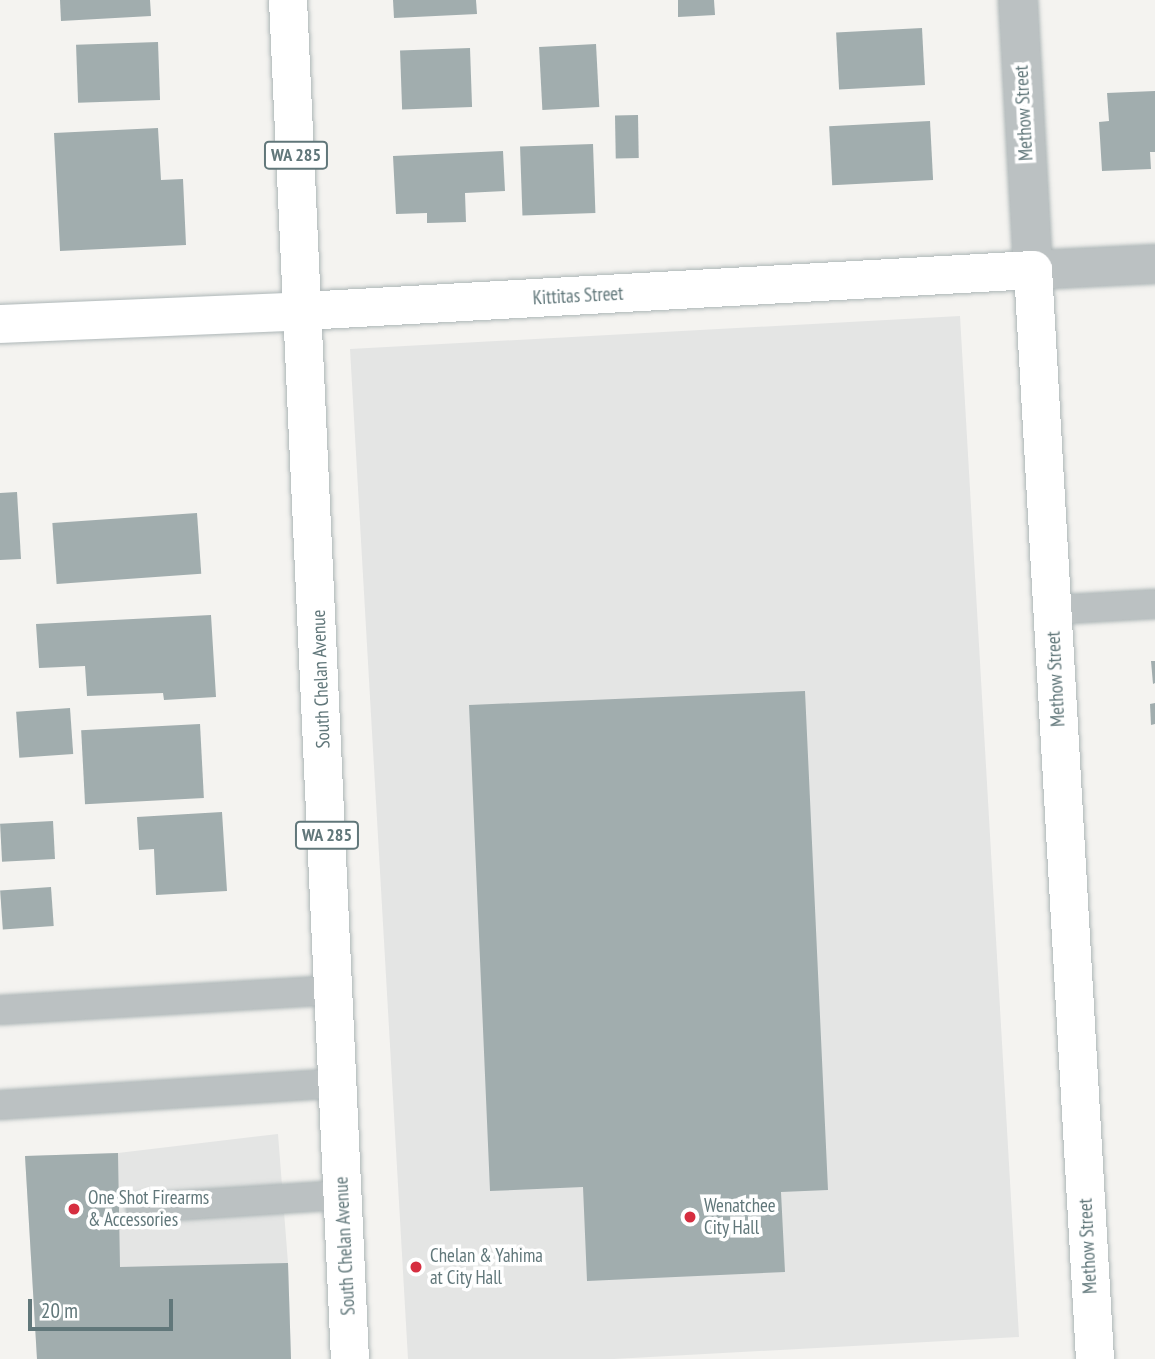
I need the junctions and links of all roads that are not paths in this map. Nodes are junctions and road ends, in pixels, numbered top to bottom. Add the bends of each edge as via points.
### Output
1 (288, 0) edge
2 (1018, 0) edge
3 (1155, 264) edge
4 (1033, 271) junction
5 (304, 311) junction
6 (0, 324) edge
7 (1155, 604) edge
8 (1052, 610) junction
9 (334, 990) junction
10 (0, 1010) edge
11 (338, 1083) junction
12 (0, 1105) edge
13 (343, 1195) junction
14 (141, 1208) dead end
15 (350, 1359) edge
16 (1095, 1359) edge

1 - 5 street, South Chelan Avenue / WA 285
2 - 4 street, Methow Street
3 - 4 street, Kittitas Street
4 - 5 street, Kittitas Street
4 - 8 street, Methow Street
5 - 6 street, Kittitas Street
5 - 9 street, South Chelan Avenue / WA 285
7 - 8 lane
8 - 16 street, Methow Street
9 - 10 lane
9 - 11 street, South Chelan Avenue / WA 285
11 - 12 lane
11 - 13 street, South Chelan Avenue / WA 285
13 - 14 lane
13 - 15 street, South Chelan Avenue / WA 285

